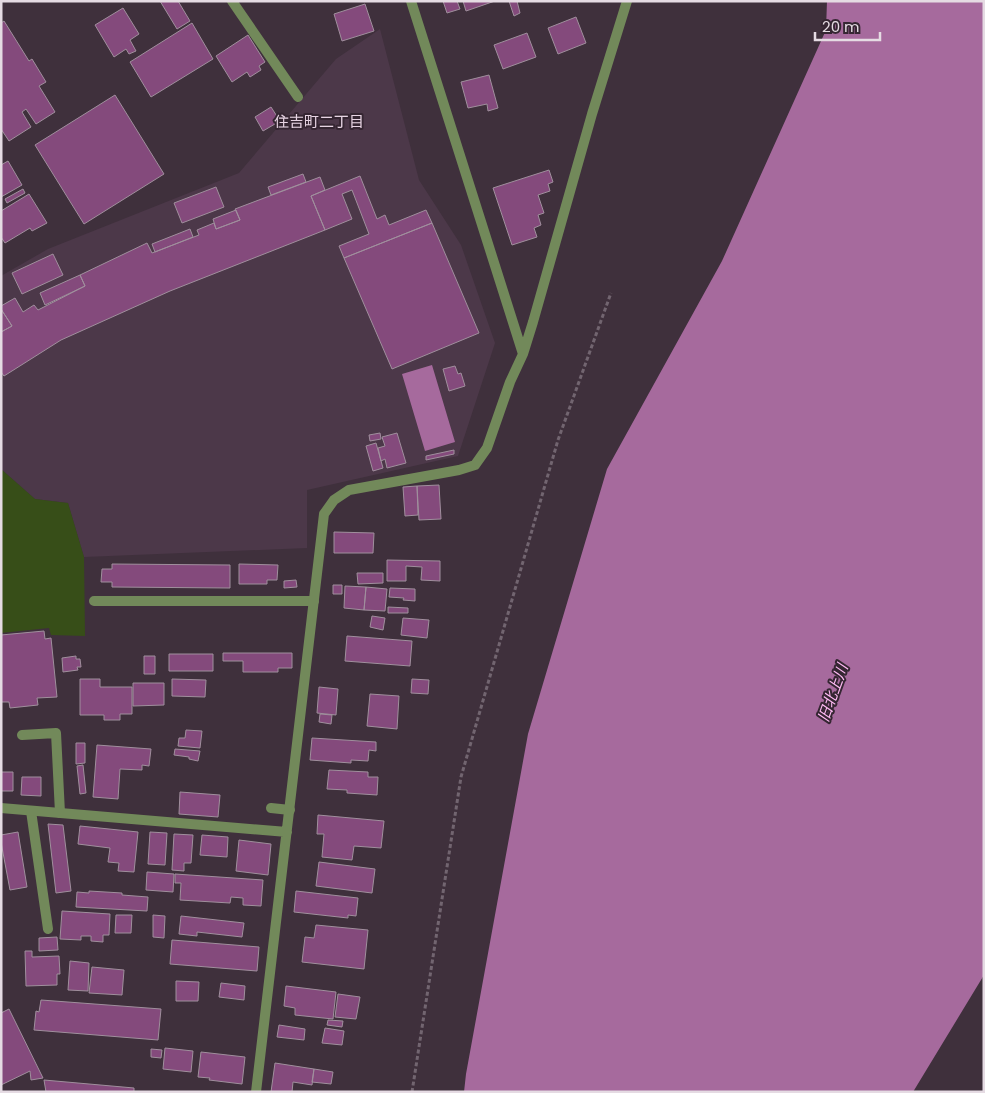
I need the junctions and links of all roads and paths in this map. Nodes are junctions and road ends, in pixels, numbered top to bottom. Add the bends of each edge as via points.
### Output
1 (232, 1) edge
2 (411, 1) edge
3 (626, 1) edge
4 (298, 97) dead end
5 (611, 293) dead end
6 (523, 354) junction
7 (94, 601) dead end
8 (314, 601) junction
9 (22, 735) dead end
10 (1, 808) edge
11 (271, 808) dead end
12 (290, 810) junction
13 (31, 811) junction
14 (60, 813) junction
15 (287, 832) junction
16 (48, 929) dead end
17 (256, 1092) edge
18 (412, 1092) edge

1 - 4 street
2 - 6 street
3 - 6 street
5 - 18 path via 558,440 461,777
6 - 8 street via 487,448 475,465 349,490 334,500 324,514
7 - 8 street
8 - 12 street
9 - 14 street via 56,733
10 - 13 street
11 - 12 street
12 - 15 street
13 - 14 street
13 - 16 street
14 - 15 street
15 - 17 street

